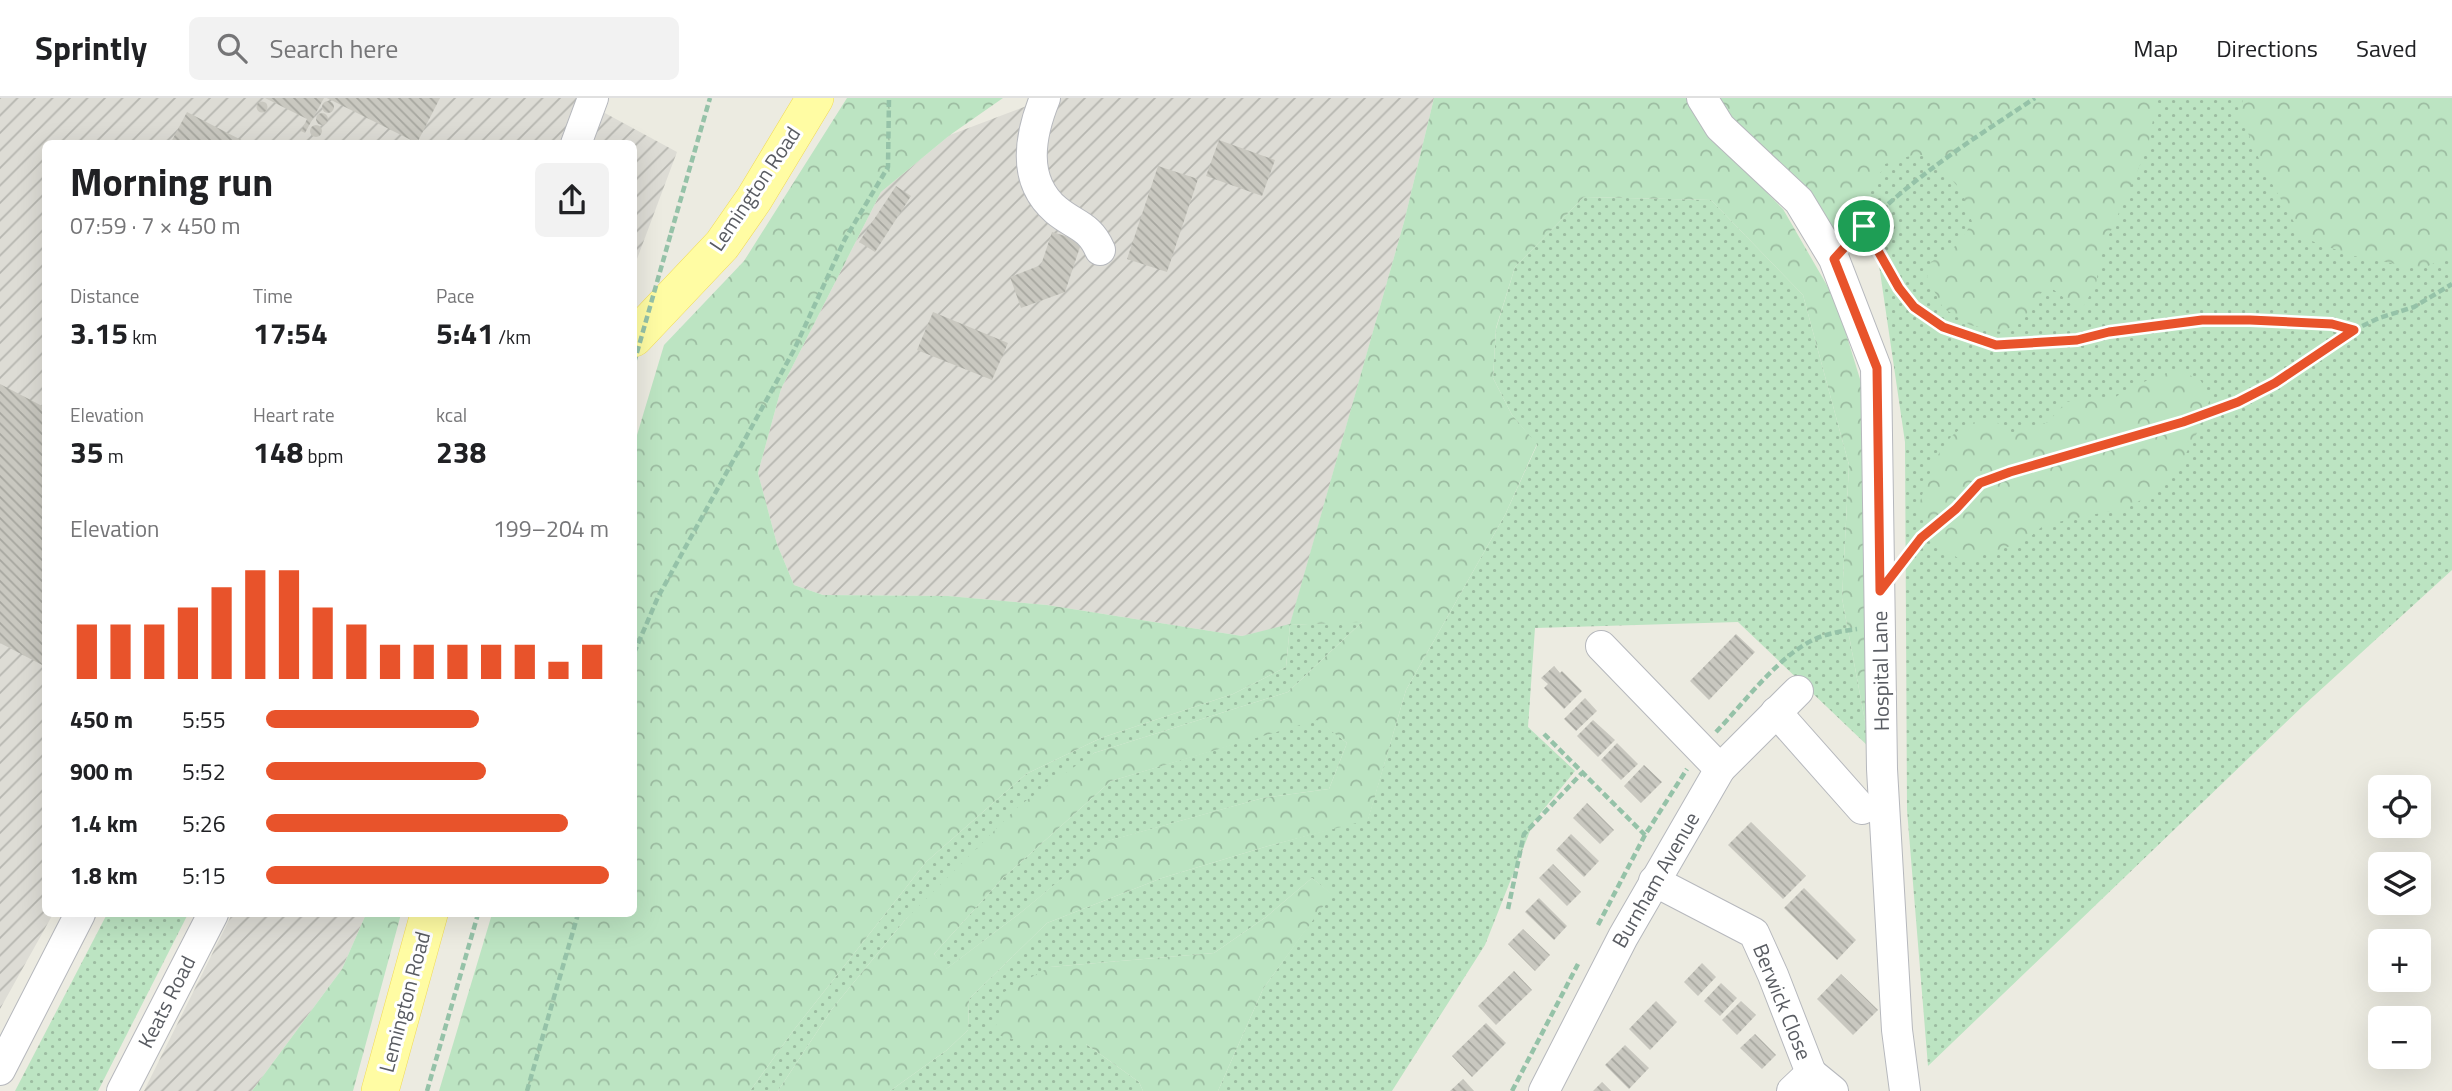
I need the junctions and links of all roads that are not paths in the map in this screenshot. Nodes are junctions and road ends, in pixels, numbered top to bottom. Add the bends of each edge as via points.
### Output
1 (593, 98) edge
2 (815, 98) edge
3 (1045, 98) edge
4 (1702, 98) edge
5 (577, 140) edge
6 (1100, 250) dead end
7 (637, 335) edge
8 (1601, 646) dead end
9 (1798, 691) dead end
10 (1776, 712) junction
11 (1720, 769) junction
12 (1862, 809) dead end
13 (1654, 881) junction
14 (78, 917) edge
15 (211, 917) edge
16 (428, 917) edge
17 (0, 1070) edge
18 (1812, 1085) edge
19 (122, 1091) edge
20 (380, 1091) edge
21 (1544, 1091) edge
22 (1905, 1091) edge

1 - 5 street
2 - 7 main road, Lemington Road via 722,245
3 - 6 street via 1030,150 1036,181 1054,209 1093,235
4 - 22 street, Hospital Lane via 1720,127 1799,201 1834,259 1877,368 1882,769 1897,1030
8 - 11 street
9 - 10 street, Burnham Avenue
10 - 11 street, Burnham Avenue
10 - 12 street
11 - 13 street, Burnham Avenue
13 - 18 street, Berwick Close via 1754,933
13 - 21 street, Burnham Avenue
14 - 17 street
15 - 19 street, Keats Road
16 - 20 main road, Lemington Road

